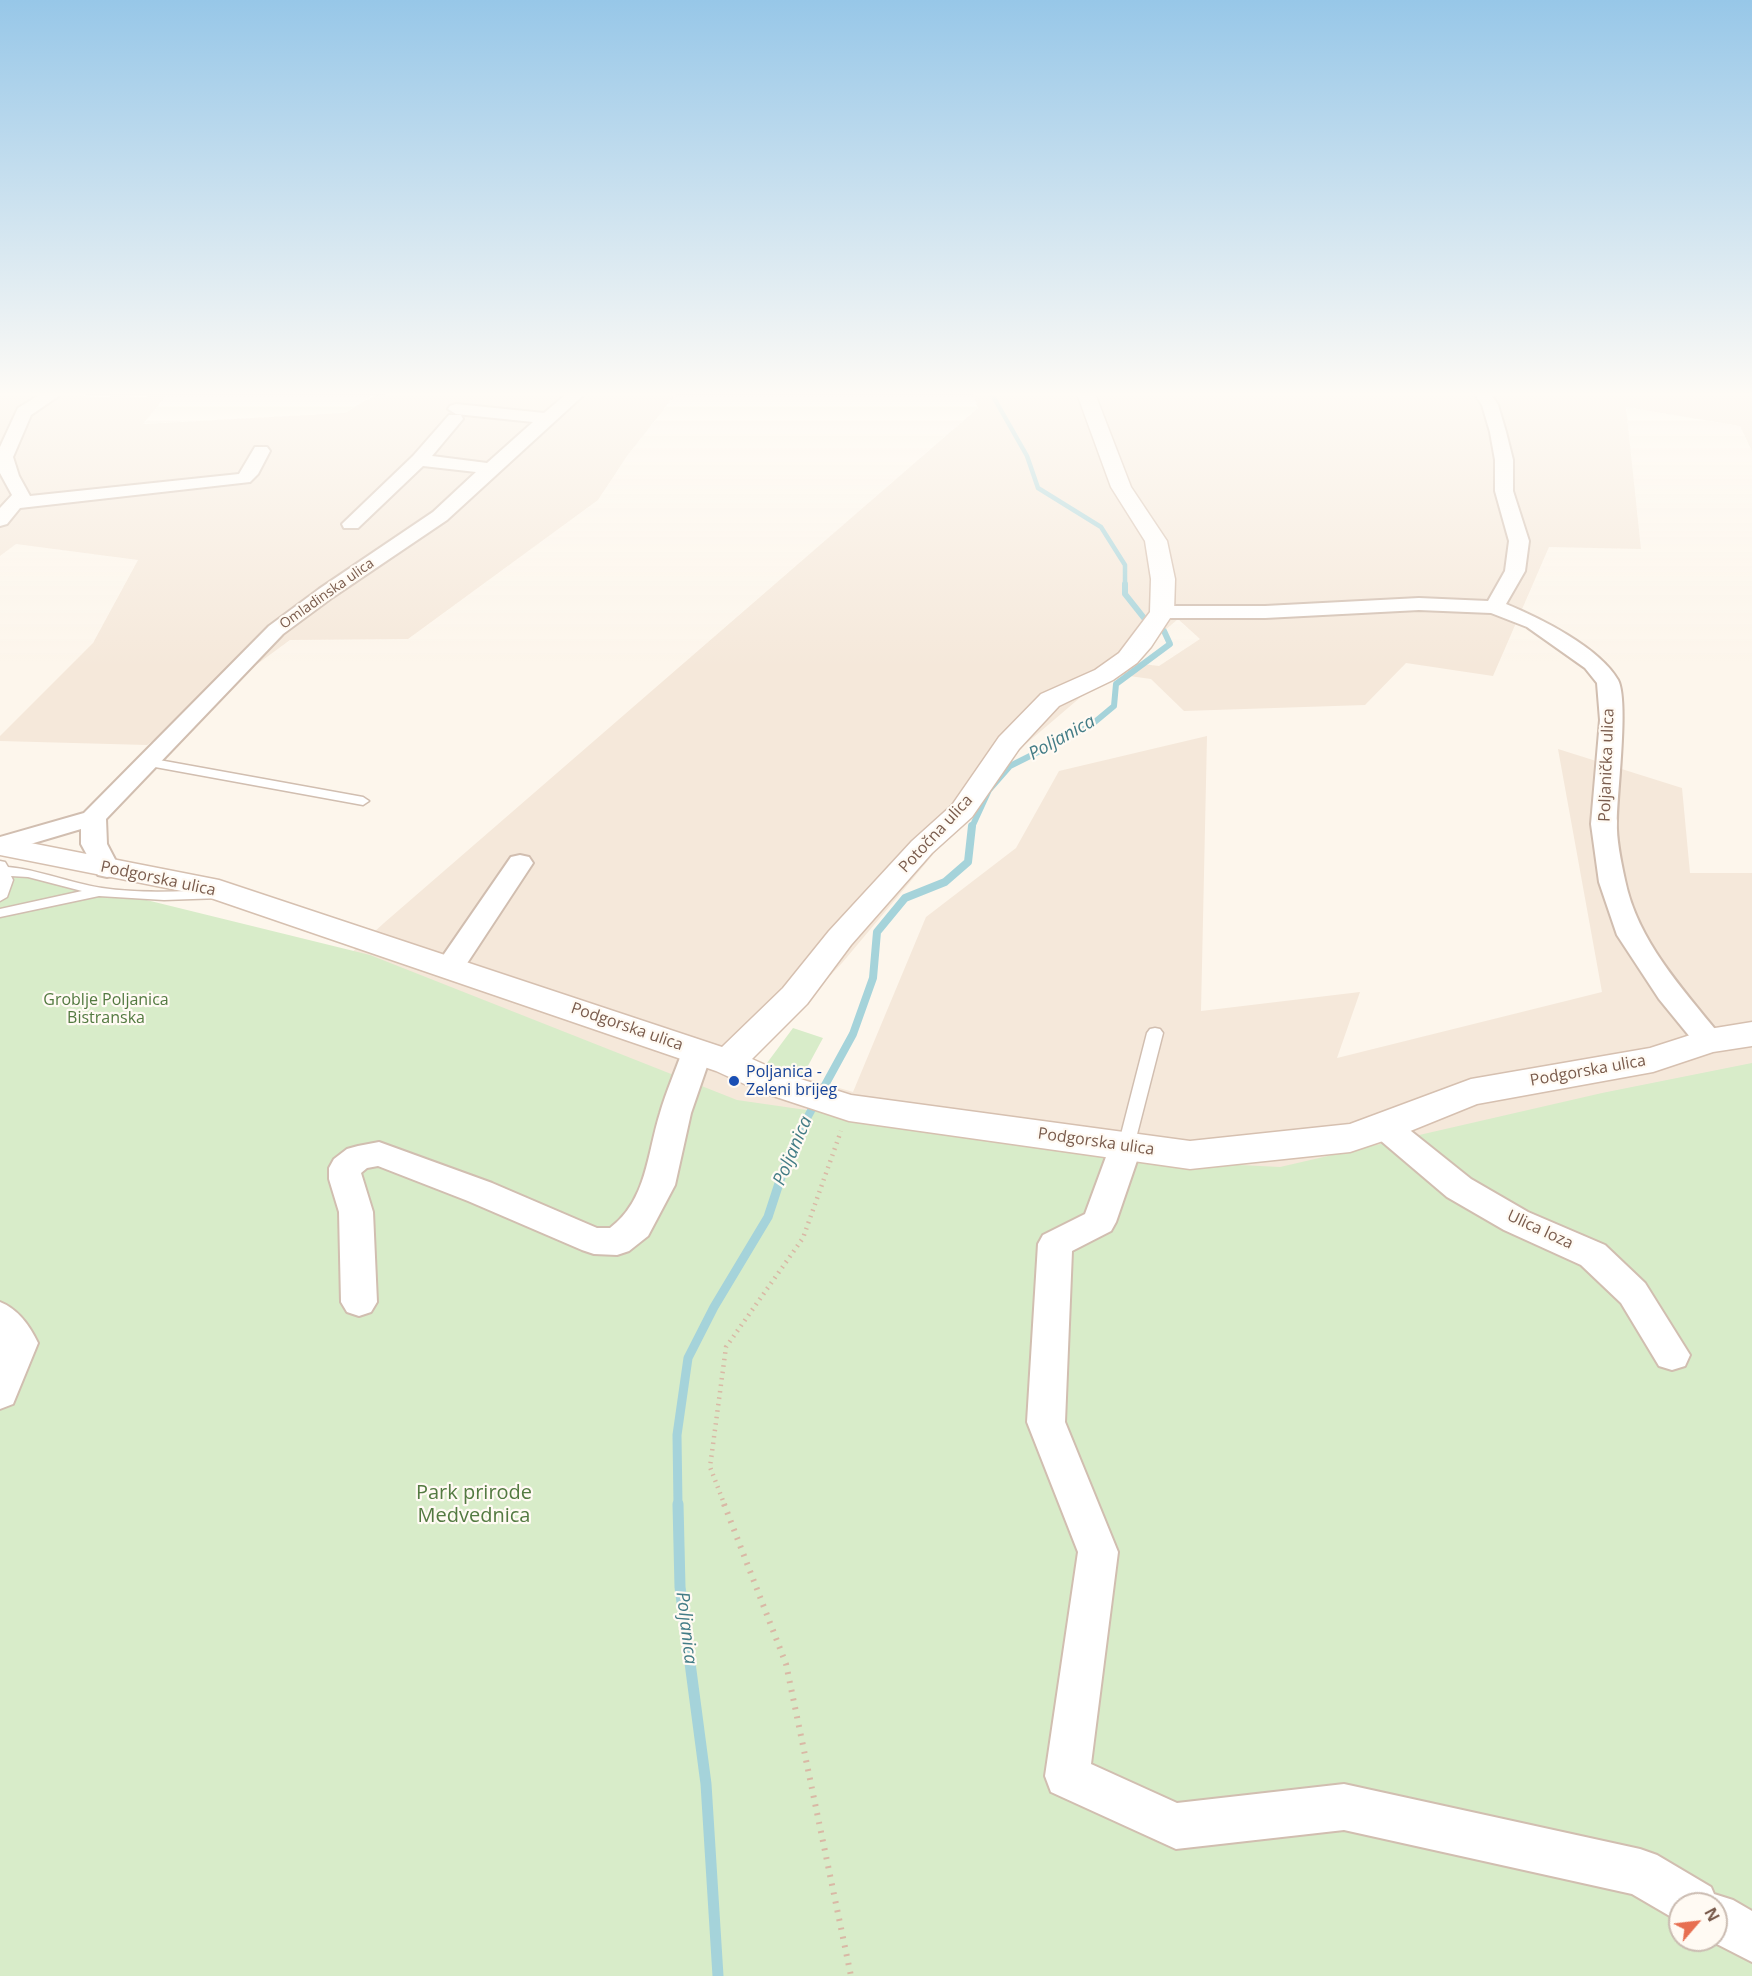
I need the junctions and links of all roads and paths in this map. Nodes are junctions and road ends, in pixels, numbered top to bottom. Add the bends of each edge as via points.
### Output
1 (14, 483) edge
2 (196, 483) edge
3 (395, 483) edge
4 (476, 483) edge
5 (1120, 483) edge
6 (1504, 483) edge
7 (14, 503) junction
8 (0, 520) edge
9 (351, 525) dead end
10 (1494, 607) junction
11 (1157, 620) junction
12 (148, 762) junction
13 (363, 801) dead end
14 (93, 818) junction
15 (1, 857) edge
16 (520, 863) dead end
17 (103, 880) junction
18 (0, 897) edge
19 (0, 913) edge
20 (450, 967) junction
21 (1155, 1033) dead end
22 (1752, 1034) edge
23 (1709, 1041) junction
24 (712, 1057) junction
25 (827, 1101) junction
26 (1385, 1127) junction
27 (1126, 1146) junction
28 (359, 1302) dead end
29 (0, 1317) edge
30 (1672, 1355) dead end
31 (0, 1393) edge
32 (1674, 1892) edge
33 (1728, 1924) edge
34 (1752, 1938) edge
35 (851, 1976) edge

1 - 7 street via 21,495
2 - 7 street
3 - 9 street
4 - 12 street, Omladinska ulica via 440,516 276,630
5 - 11 main road via 1156,541 1163,579
6 - 10 street via 1519,541 1515,571
7 - 8 street
10 - 11 street, Poljanička ulica via 1419,603
10 - 23 street, Poljanička ulica via 1534,623 1571,647 1593,663 1608,682 1611,720 1604,824 1612,882 1631,934 1669,992
11 - 24 main road, Potočna ulica via 1128,658 1104,675 1050,700 1010,743 962,811 922,847 840,938 795,996
12 - 13 lane
12 - 14 street, Omladinska ulica
14 - 15 street, Omladinska ulica
14 - 17 street via 94,844
15 - 17 main road, Podgorska ulica
15 - 18 lane via 6,880
16 - 20 street
17 - 19 lane
17 - 20 main road, Podgorska ulica via 208,887
20 - 24 main road, Podgorska ulica
21 - 27 lane
22 - 23 main road, Podgorska ulica
23 - 26 main road, Podgorska ulica via 1653,1060 1471,1092
24 - 25 main road, Podgorska ulica
24 - 28 street via 675,1113 659,1185 636,1227 616,1242 594,1240 380,1154 358,1158 345,1168 345,1179 356,1212
25 - 27 main road, Podgorska ulica
25 - 35 path via 803,1238 726,1347 710,1467 786,1664
26 - 27 main road, Podgorska ulica via 1350,1138 1190,1155
26 - 30 street, Ulica loza via 1459,1188 1516,1221 1593,1255 1633,1293
27 - 32 street via 1099,1222 1055,1244 1046,1422 1098,1552 1067,1776 1176,1826 1344,1807 1640,1872
29 - 31 street via 20,1343
33 - 34 street

